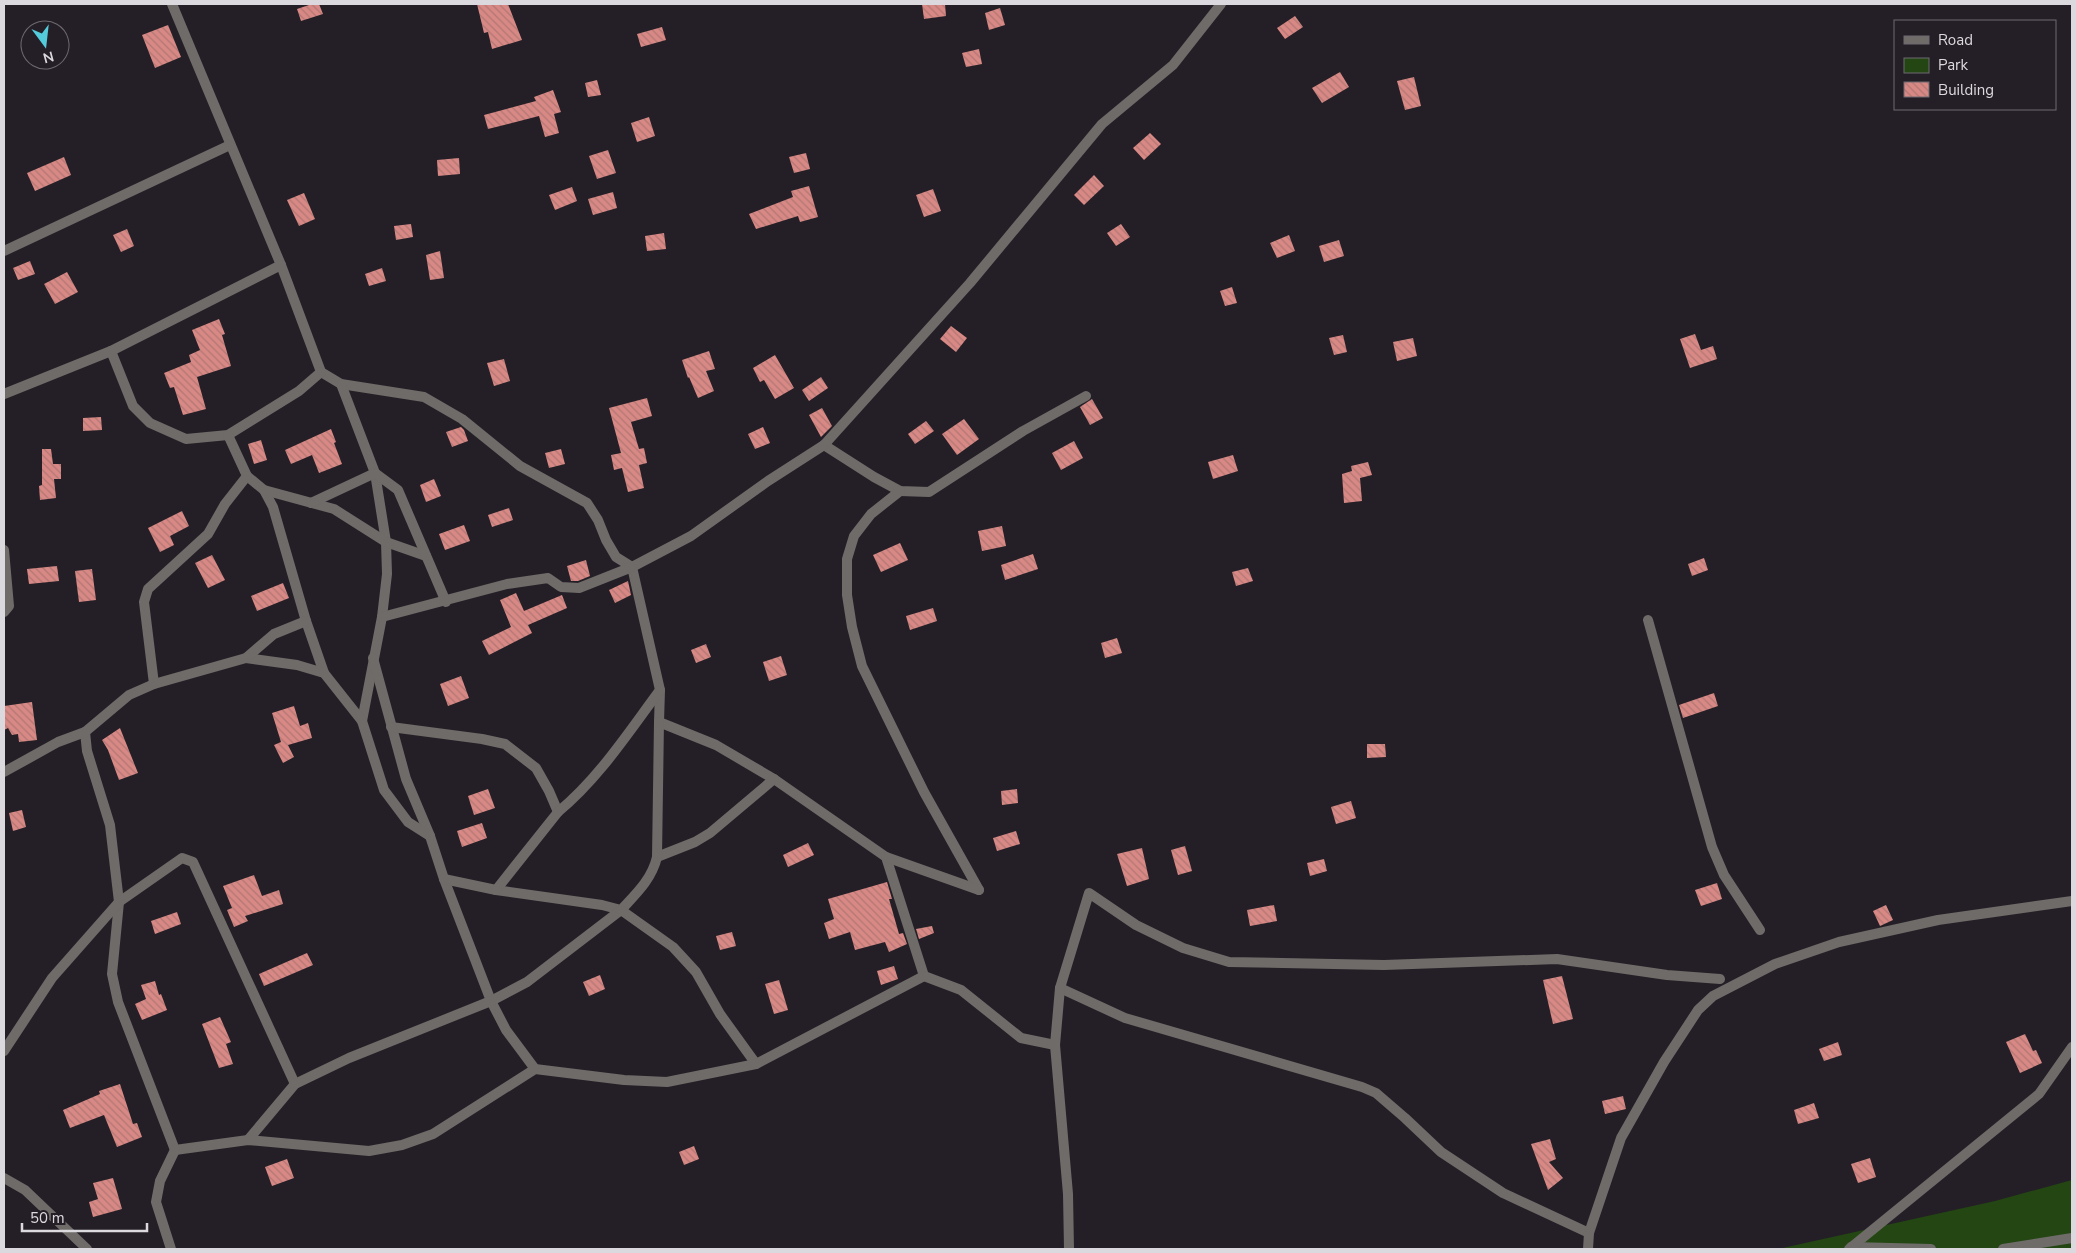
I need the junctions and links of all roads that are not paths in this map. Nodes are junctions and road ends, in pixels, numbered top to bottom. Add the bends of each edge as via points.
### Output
1 (172, 4) edge
2 (1221, 4) edge
3 (230, 144) junction
4 (4, 251) edge
5 (280, 264) junction
6 (111, 351) junction
7 (321, 372) junction
8 (341, 384) junction
9 (4, 394) edge
10 (1086, 396) dead end
11 (228, 435) junction
12 (824, 446) junction
13 (374, 473) junction
14 (247, 476) junction
15 (264, 490) junction
16 (900, 491) junction
17 (311, 503) junction
18 (386, 542) junction
19 (4, 550) edge
20 (426, 556) junction
21 (632, 567) junction
22 (446, 602) junction
23 (4, 612) edge
24 (382, 617) junction
25 (1648, 620) dead end
26 (306, 621) junction
27 (246, 658) junction
28 (373, 658) junction
29 (324, 673) junction
30 (154, 684) junction
31 (660, 690) junction
32 (362, 721) junction
33 (658, 722) junction
34 (391, 728) junction
35 (84, 732) junction
36 (4, 772) edge
37 (774, 779) junction
38 (558, 812) junction
39 (430, 836) junction
40 (657, 857) junction
41 (886, 857) junction
42 (444, 879) junction
43 (496, 890) junction
44 (2072, 900) edge
45 (118, 902) junction
46 (621, 910) junction
47 (1760, 930) dead end
48 (924, 976) junction
49 (1720, 980) dead end
50 (1060, 988) junction
51 (490, 1001) junction
52 (1055, 1045) junction
53 (2072, 1047) edge
54 (4, 1051) edge
55 (756, 1064) junction
56 (535, 1069) junction
57 (295, 1084) junction
58 (248, 1140) junction
59 (176, 1150) junction
60 (4, 1178) edge
61 (1589, 1233) junction
62 (2072, 1238) edge
63 (1850, 1248) edge
64 (87, 1249) edge
65 (171, 1249) edge
66 (1069, 1249) edge
67 (1588, 1249) edge
68 (1931, 1249) edge
69 (2003, 1249) edge

1 - 3 street
2 - 12 street via 1173,65 1102,124 970,283
3 - 4 street
3 - 5 street
5 - 6 street
5 - 7 street
6 - 9 street
6 - 11 street via 133,406 150,423 186,439
7 - 8 street
7 - 11 street via 299,391
8 - 13 street
8 - 21 street via 424,396 462,419 520,466 586,503 616,557
10 - 16 street via 1023,431 929,492
11 - 14 street
12 - 16 street
12 - 21 street via 690,536
13 - 17 street
13 - 18 street
13 - 20 street via 398,490
14 - 15 street
14 - 30 street via 225,504 208,534 148,589 144,602
15 - 17 street
15 - 26 street via 273,507
16 - 41 street via 870,514 854,536 846,559 852,627 862,666 924,792 979,890
17 - 18 street via 334,509
18 - 20 street
18 - 24 street via 387,574
19 - 23 street via 9,606
20 - 22 street
21 - 22 street via 579,588 561,587 548,578 507,584
21 - 31 street
22 - 24 street
24 - 28 street
25 - 47 street via 1719,864
26 - 27 street via 274,634
26 - 29 street
27 - 29 street via 297,665
27 - 30 street
28 - 32 street
28 - 34 street
29 - 32 street
30 - 35 street via 128,694
31 - 33 street
31 - 38 street via 603,767
32 - 39 street via 384,790 408,822
33 - 37 street via 716,745
33 - 40 street
34 - 38 street via 506,744 536,768
34 - 39 street via 406,779
35 - 36 street via 58,742
35 - 45 street via 110,825
37 - 40 street via 710,833
37 - 41 street
38 - 43 street
39 - 42 street
40 - 46 street via 654,870
41 - 48 street
42 - 43 street
42 - 51 street
43 - 46 street
44 - 61 street via 1938,920 1839,942 1775,964 1713,996 1698,1010 1664,1062 1621,1138
45 - 54 street via 52,978
45 - 57 street via 182,858 194,862
45 - 59 street via 112,974 118,1002
46 - 51 street via 527,982
46 - 55 street via 673,947 696,972 720,1014
48 - 52 street via 961,990 1020,1038
48 - 55 street
49 - 50 street via 1556,959 1384,964 1229,962 1183,948 1144,929 1089,892
50 - 52 street
50 - 61 street via 1125,1018 1376,1093 1440,1152 1503,1193
51 - 56 street via 506,1030
51 - 57 street via 349,1058
52 - 66 street via 1068,1194
53 - 63 street via 2039,1094
55 - 56 street via 667,1082
56 - 58 street via 433,1134 402,1145 369,1151
57 - 58 street
58 - 59 street
59 - 65 street via 160,1181 156,1202
60 - 64 street via 24,1190
61 - 67 street
62 - 69 street
63 - 68 street

